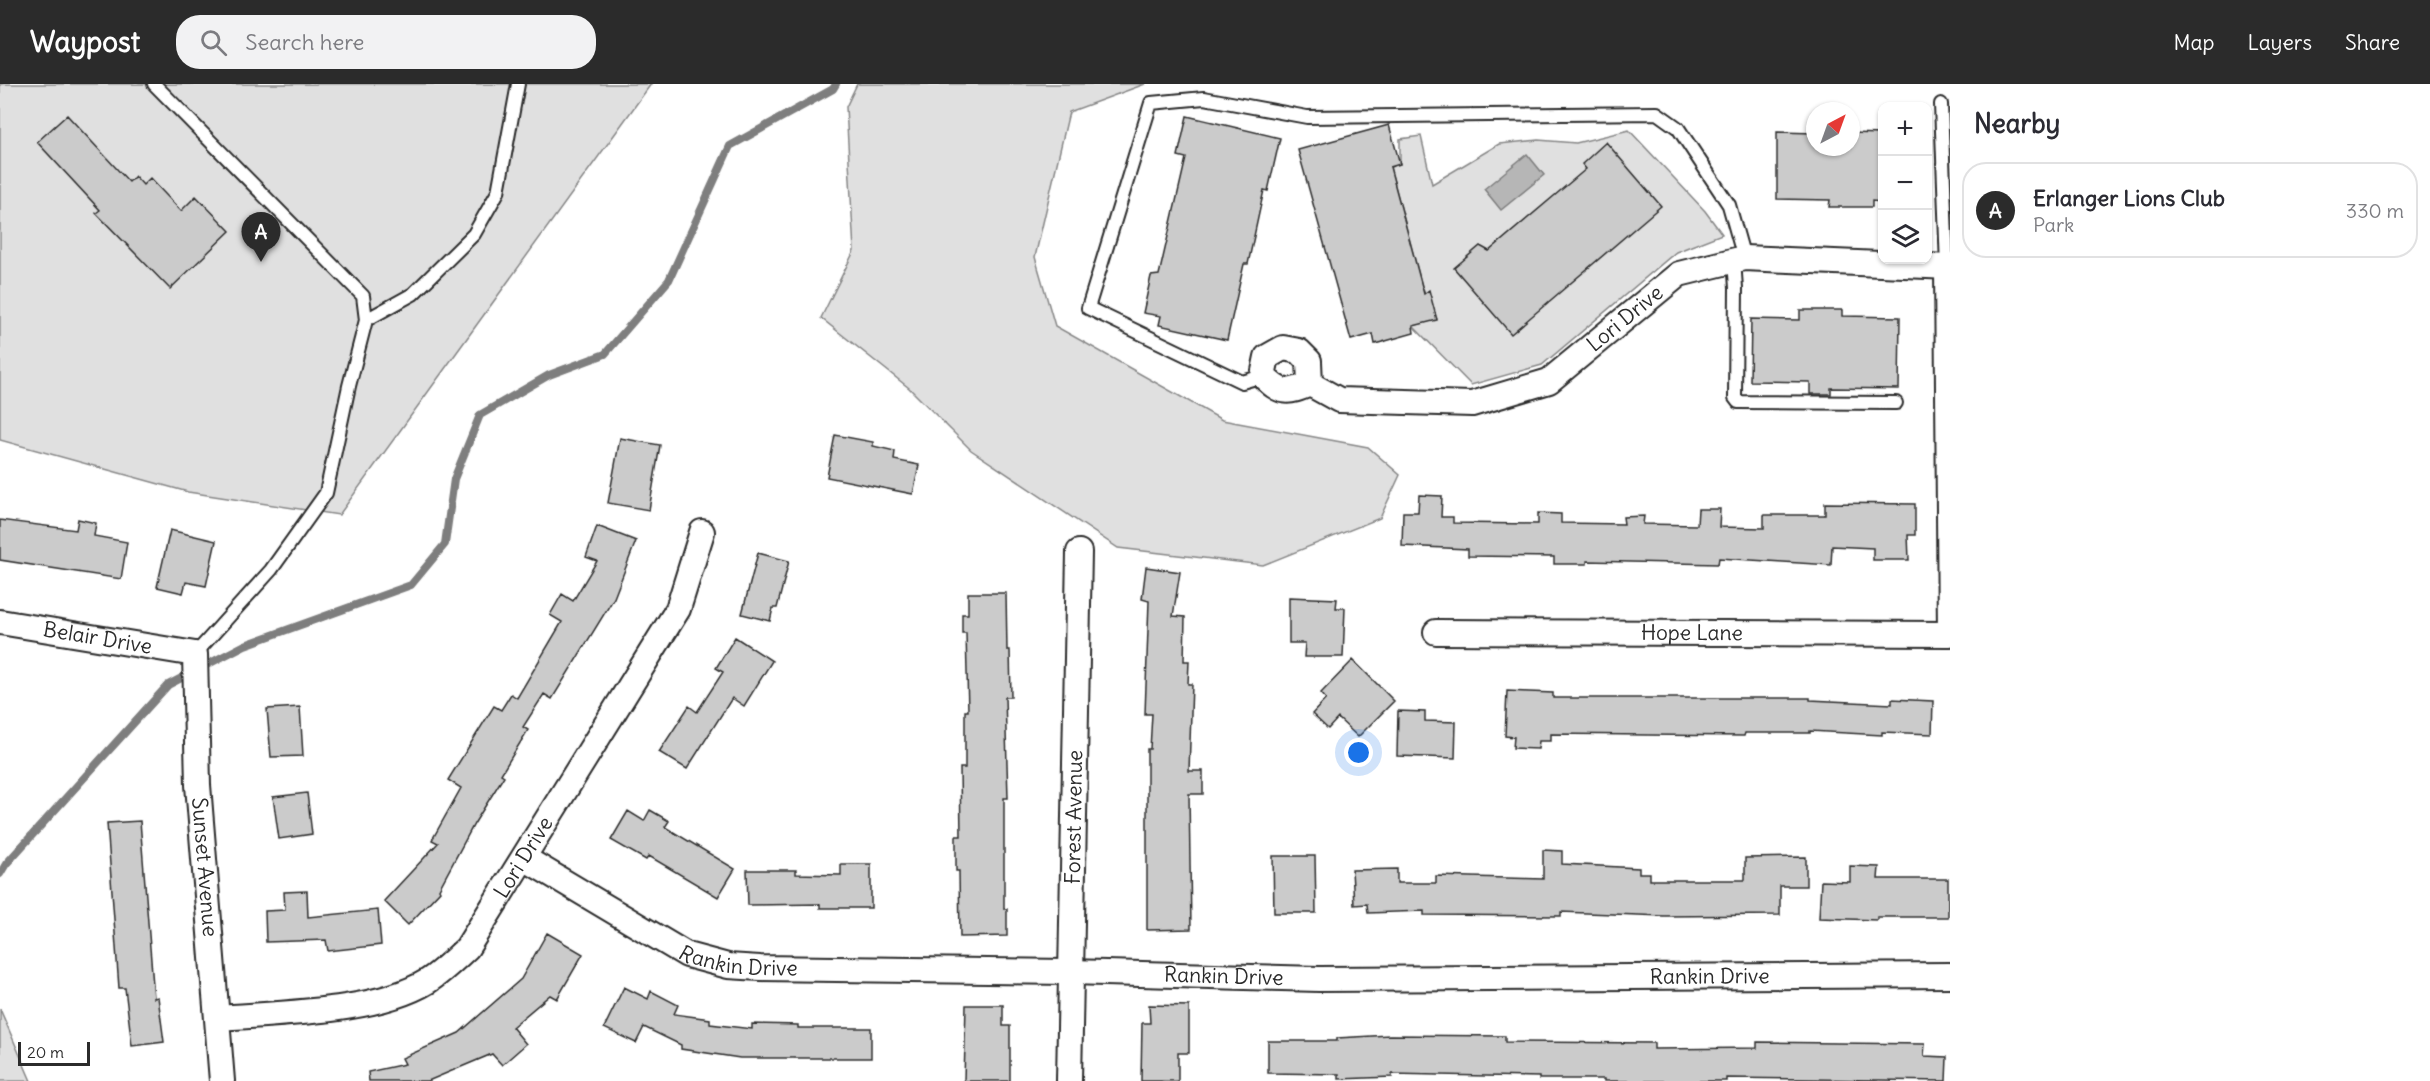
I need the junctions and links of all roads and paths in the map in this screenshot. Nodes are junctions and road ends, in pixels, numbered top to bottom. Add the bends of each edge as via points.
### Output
1 (154, 84) edge
2 (518, 84) edge
3 (1941, 104) dead end
4 (1739, 259) junction
5 (1948, 267) edge
6 (366, 320) junction
7 (1263, 376) junction
8 (1310, 384) junction
9 (1896, 403) dead end
10 (702, 532) dead end
11 (1079, 552) dead end
12 (0, 622) edge
13 (1436, 632) dead end
14 (1950, 634) edge
15 (195, 654) junction
16 (524, 858) junction
17 (1070, 972) junction
18 (1950, 975) edge
19 (219, 1018) junction
20 (222, 1081) edge
21 (1069, 1081) edge

1 - 6 lane via 363,296
2 - 6 lane via 498,192 474,234 413,294
3 - 5 lane
4 - 5 street, Lori Drive
4 - 7 lane via 1729,205 1678,128 1657,112 1307,117 1204,98 1151,103 1088,308 1242,382
4 - 8 street, Lori Drive via 1679,274 1549,381 1472,404 1339,400
4 - 9 lane via 1735,398 1738,402
5 - 14 street
6 - 15 lane via 326,493 271,570
7 - 8 street via 1276,389 1292,392
7 - 8 street via 1267,357 1283,348 1299,351 1309,360
10 - 16 street, Lori Drive via 678,609
11 - 17 street, Forest Avenue
12 - 15 street, Belair Drive
13 - 14 street, Hope Lane
15 - 19 street, Sunset Avenue via 198,785
16 - 17 street, Rankin Drive via 687,955 728,966
16 - 19 street, Lori Drive via 467,948 427,981 404,993 361,1005
17 - 18 street, Rankin Drive via 1319,979
17 - 21 street, Forest Avenue
19 - 20 street, Sunset Avenue

